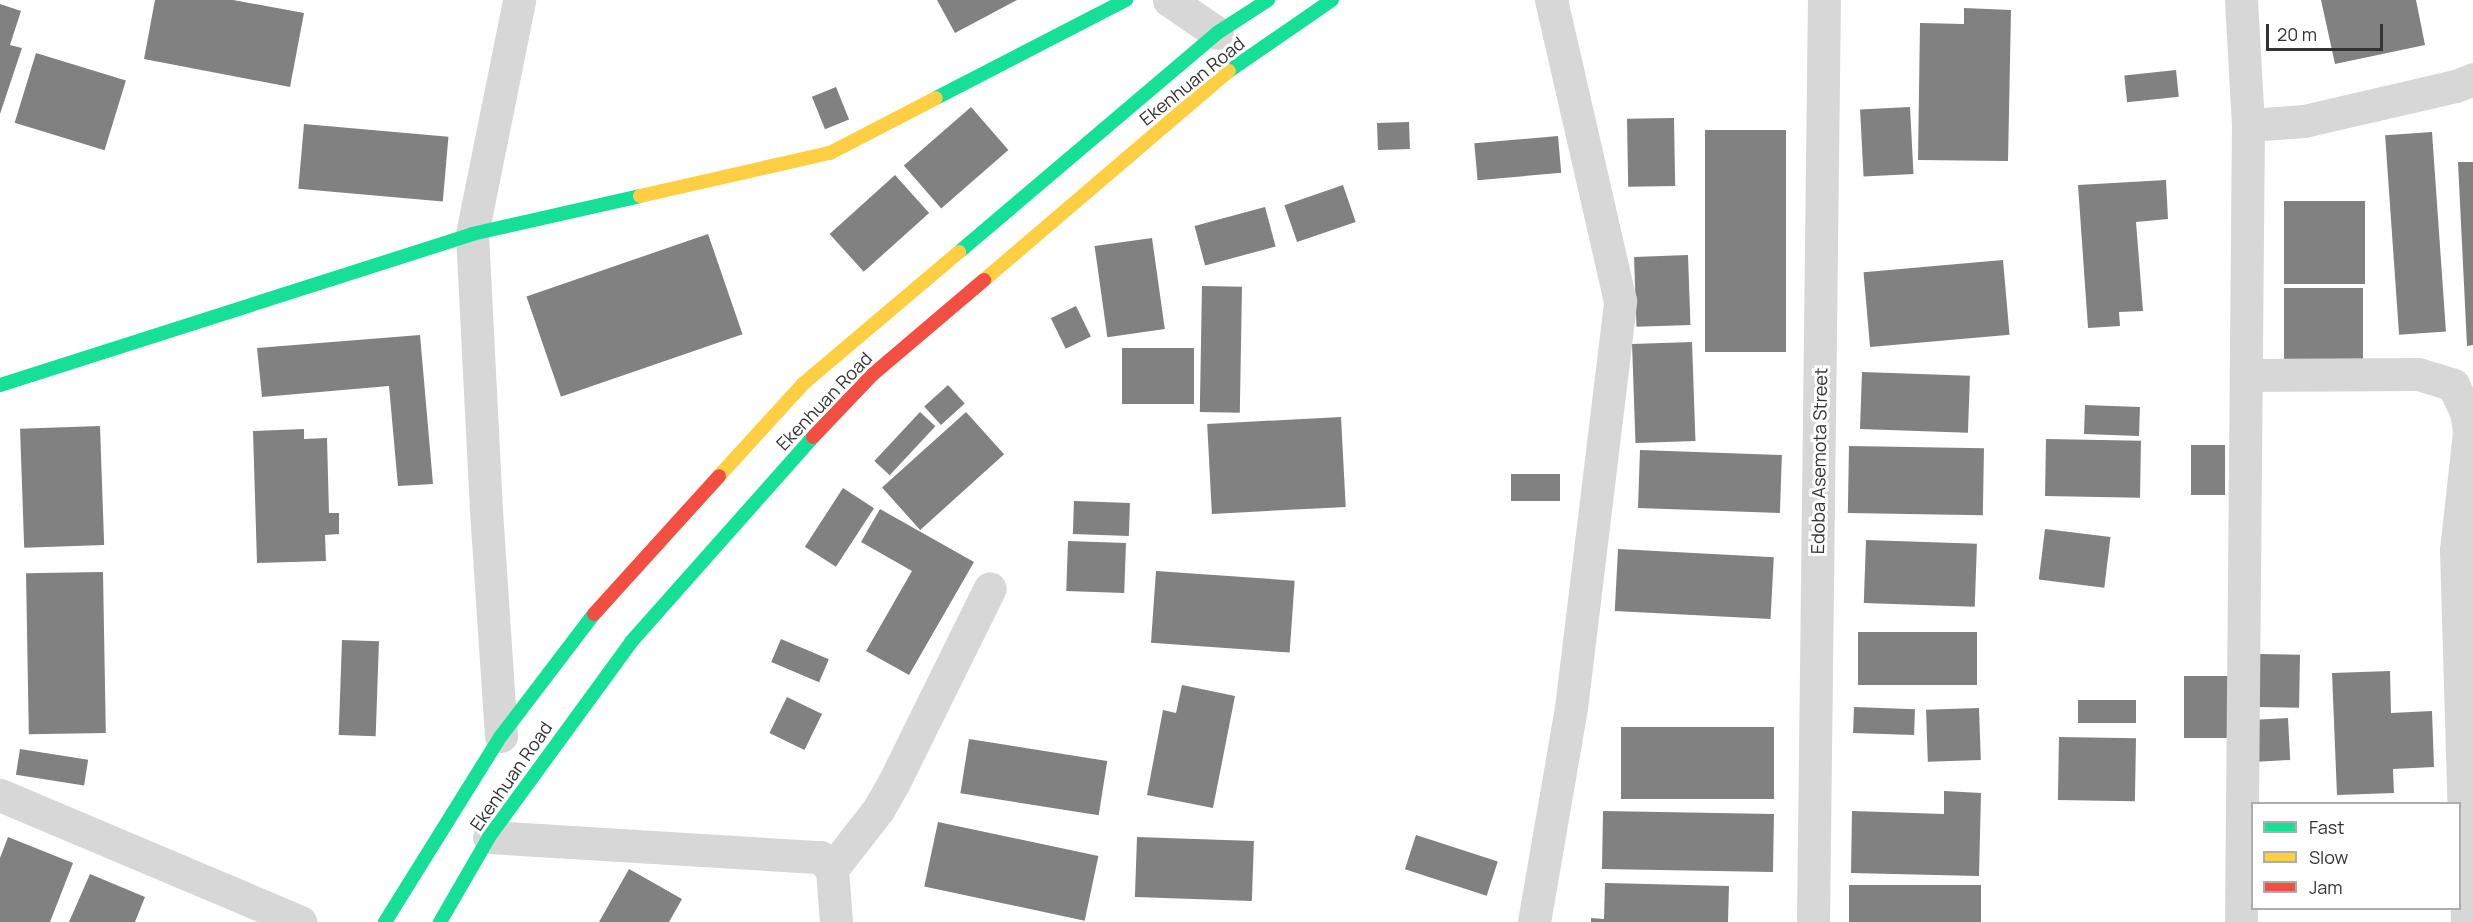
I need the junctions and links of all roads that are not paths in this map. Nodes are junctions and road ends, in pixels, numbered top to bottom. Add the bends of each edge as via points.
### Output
1 (1126, 0) edge
2 (1169, 0) edge
3 (1268, 0) edge
4 (1332, 0) edge
5 (1551, 0) edge
6 (1824, 0) edge
7 (2241, 0) edge
8 (513, 1) edge
9 (1217, 33) junction
10 (2473, 79) edge
11 (2248, 125) junction
12 (472, 234) junction
13 (2247, 375) junction
14 (2463, 384) edge
15 (0, 385) edge
16 (990, 588) dead end
17 (501, 736) junction
18 (0, 795) edge
19 (489, 837) junction
20 (832, 869) junction
21 (300, 922) edge
22 (385, 922) edge
23 (440, 922) edge
24 (836, 922) edge
25 (1534, 922) edge
26 (1813, 922) edge
27 (2241, 922) edge
28 (2468, 922) edge

1 - 12 main road via 831,153
2 - 9 street
3 - 9 main road, Ekenhuan Road
4 - 19 main road, Ekenhuan Road via 1227,73 872,375 829,418 631,642
5 - 25 street via 1620,301 1571,708
6 - 26 street, Edoba Asemota Street
7 - 11 street
8 - 12 street
9 - 17 main road, Ekenhuan Road via 804,383 595,613
10 - 11 street via 2304,121
11 - 13 street
12 - 15 main road
12 - 17 street
13 - 14 street via 2418,374
13 - 27 street
14 - 28 street via 2469,432 2456,550
16 - 20 street via 894,782 878,810
17 - 22 main road, Ekenhuan Road
18 - 21 street
19 - 20 street via 820,857
19 - 23 main road, Ekenhuan Road
20 - 24 street

